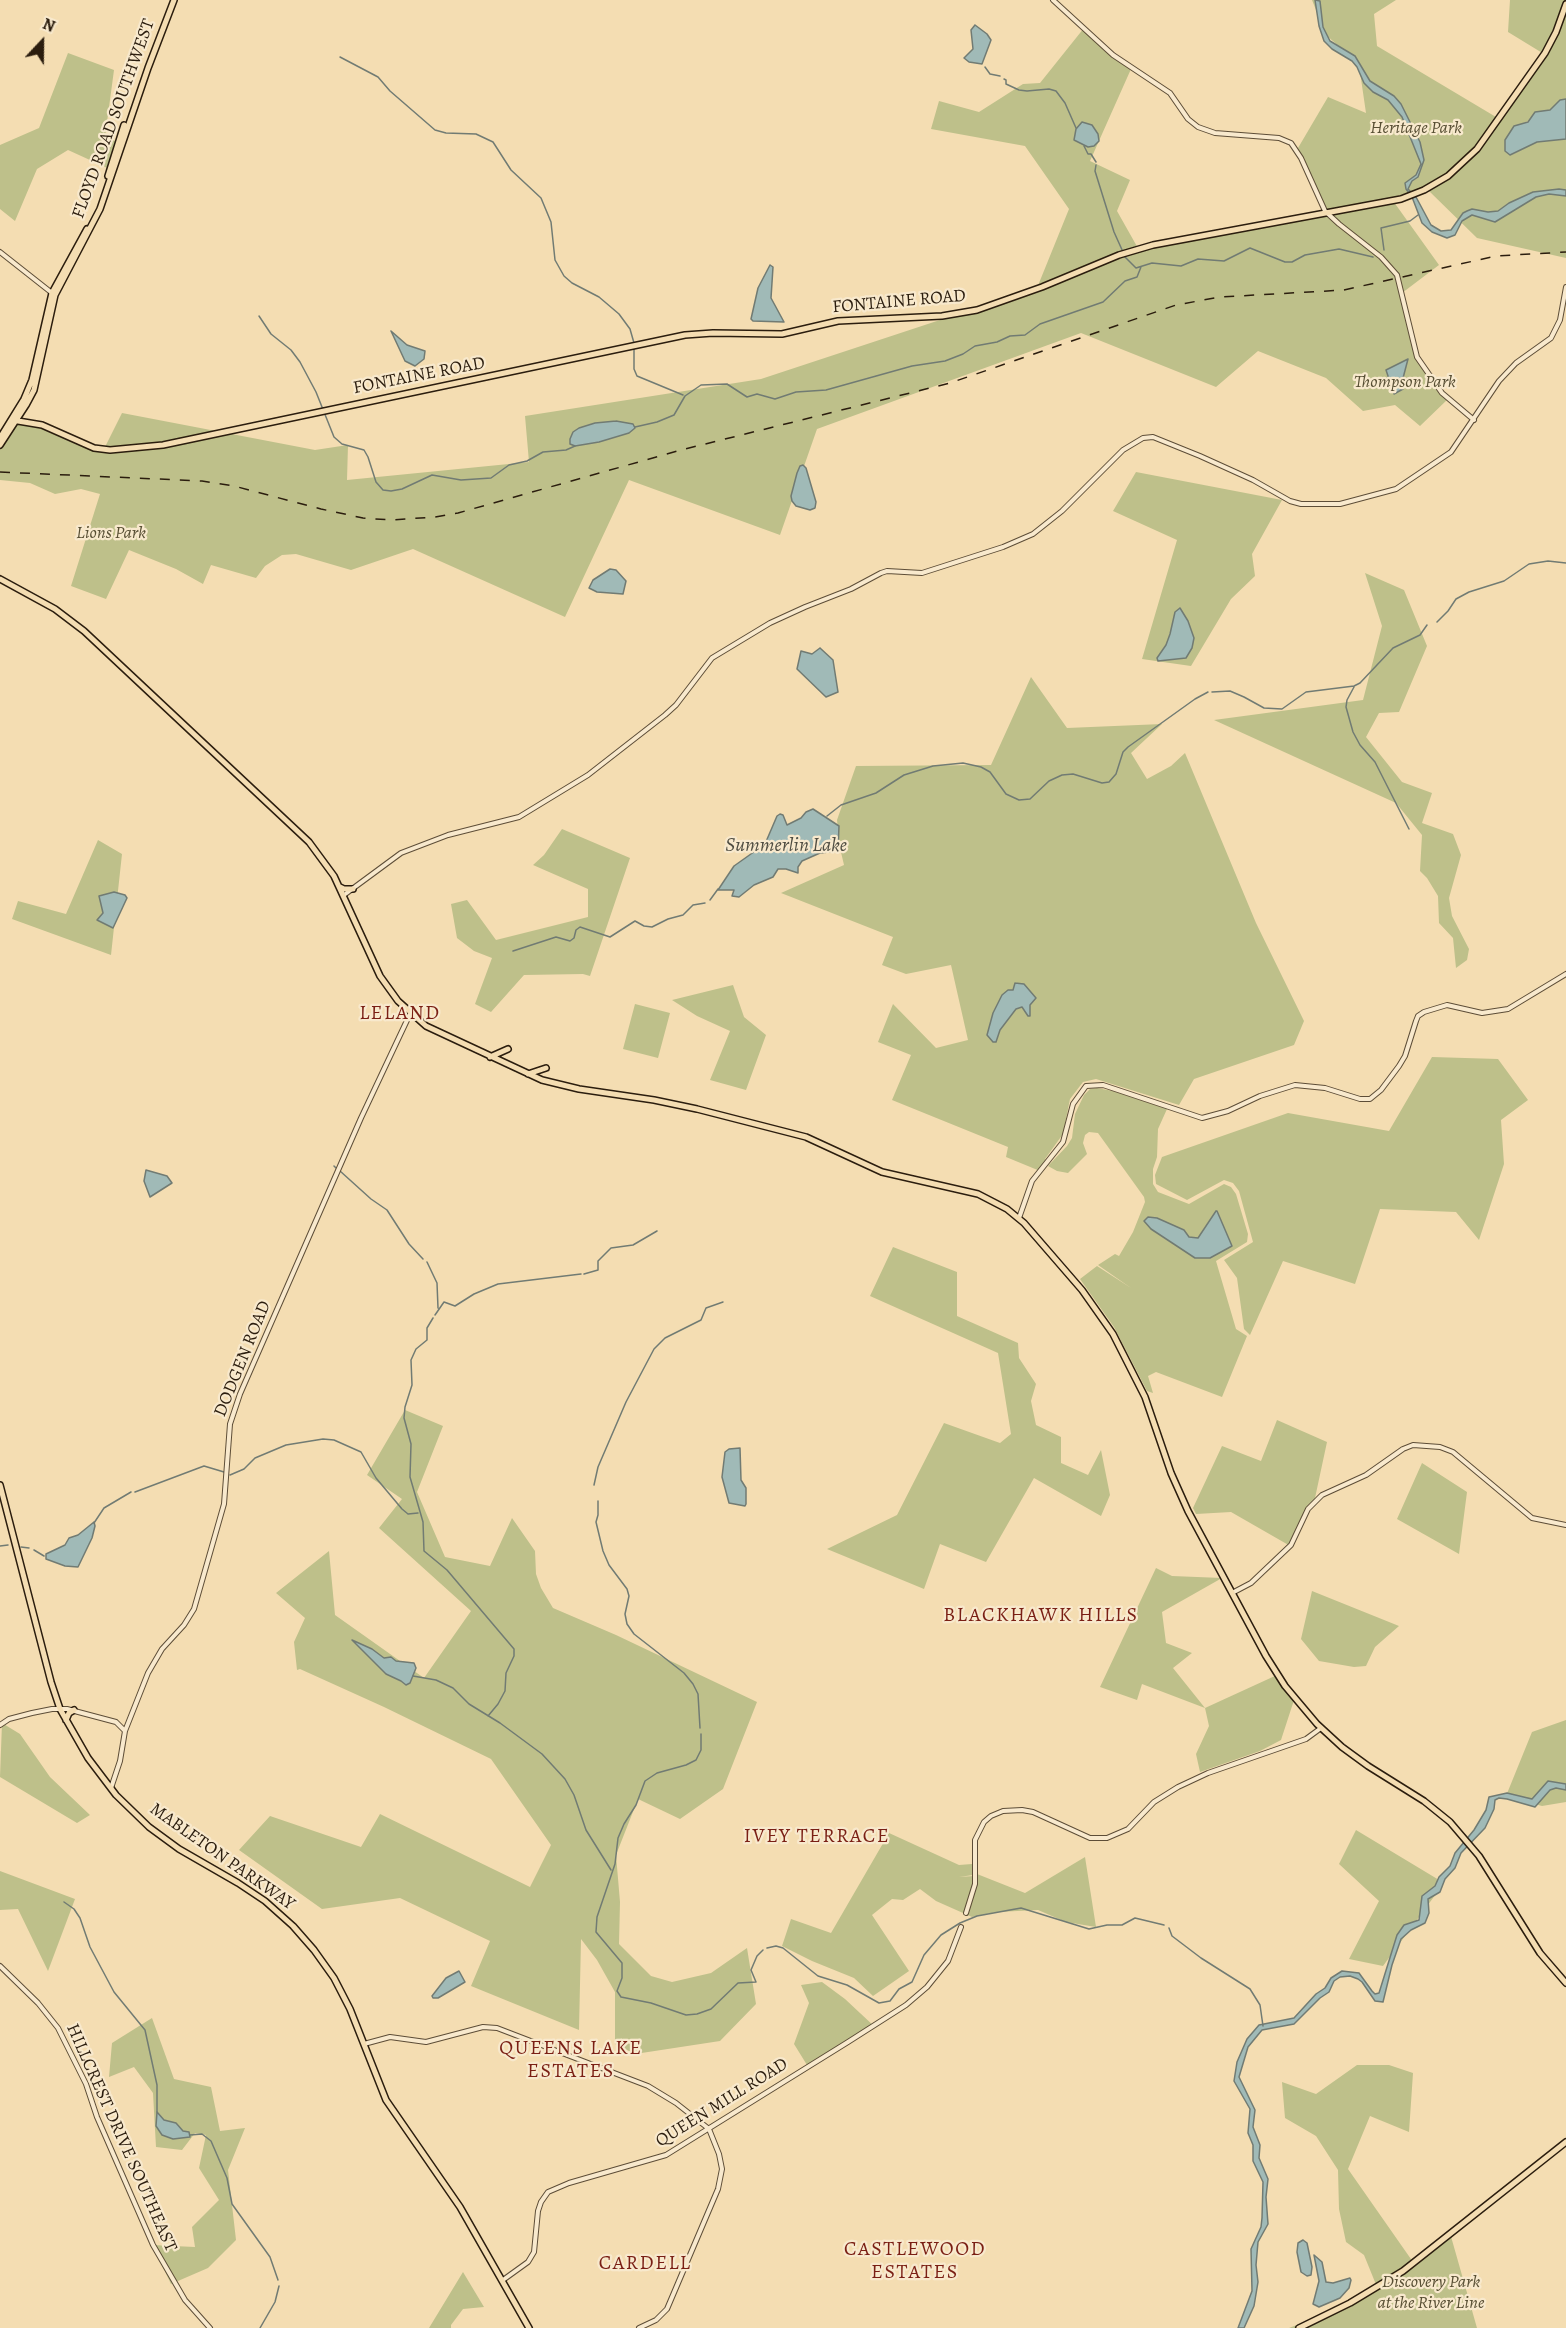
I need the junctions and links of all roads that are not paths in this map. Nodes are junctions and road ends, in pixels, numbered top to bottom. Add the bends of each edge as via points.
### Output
1 (172, 0) edge
2 (1053, 0) edge
3 (1566, 3) edge
4 (1564, 11) edge
5 (1327, 213) junction
6 (0, 252) edge
7 (1566, 287) edge
8 (52, 293) junction
9 (15, 420) junction
10 (1474, 420) junction
11 (0, 438) edge
12 (0, 445) edge
13 (0, 579) edge
14 (339, 886) junction
15 (353, 889) junction
16 (344, 895) junction
17 (1566, 974) edge
18 (410, 1014) junction
19 (508, 1050) dead end
20 (490, 1057) junction
21 (546, 1068) dead end
22 (528, 1074) junction
23 (1018, 1218) junction
24 (0, 1485) edge
25 (1566, 1525) edge
26 (1232, 1593) junction
27 (60, 1709) junction
28 (74, 1710) junction
29 (66, 1720) junction
30 (0, 1725) edge
31 (1321, 1728) junction
32 (125, 1731) junction
33 (111, 1788) junction
34 (966, 1913) dead end
35 (961, 1927) dead end
36 (0, 1966) edge
37 (1566, 1983) edge
38 (364, 2044) junction
39 (709, 2130) junction
40 (1566, 2142) edge
41 (503, 2280) junction
42 (210, 2328) edge
43 (529, 2328) edge
44 (639, 2328) edge
45 (1299, 2328) edge

1 - 8 main road, FLOYD ROAD SOUTHWEST via 130,106 97,207
1 - 9 main road, FLOYD ROAD SOUTHWEST via 98,214 55,295 31,397
2 - 5 street via 1113,55 1170,93 1198,127 1215,133 1274,137 1291,143
3 - 4 main road, FONTAINE ROAD
4 - 5 main road, FONTAINE ROAD via 1545,53 1477,149 1458,168 1424,190 1401,199
5 - 9 main road, FONTAINE ROAD via 1153,245 977,309 942,316 838,321 782,334 698,333 163,445 94,448 42,425
5 - 10 street via 1397,275 1417,357 1442,393
6 - 8 street
7 - 10 street via 1554,335 1499,381
8 - 9 main road, FLOYD ROAD SOUTHWEST via 33,378
9 - 11 main road, FLOYD ROAD SOUTHWEST
9 - 12 main road, FLOYD ROAD SOUTHWEST
10 - 15 street via 1450,452 1407,483 1334,505 1290,501 1200,456 1153,437 1143,438 1124,450 1062,512 1033,534 922,573 887,571 785,615 712,658 676,705 588,775 519,817 448,835 401,853
13 - 14 main road via 55,609 84,631 309,842
14 - 15 main road
14 - 16 main road
15 - 16 street
16 - 18 main road via 380,976
17 - 23 street via 1509,1009 1482,1013 1447,1005 1424,1012 1418,1016 1399,1066 1370,1099 1295,1085 1202,1118 1103,1085 1086,1086 1073,1104 1063,1142 1032,1181
18 - 20 main road
18 - 32 street, DODGEN ROAD via 334,1177 234,1411 226,1494 194,1609 153,1663
19 - 20 main road
20 - 22 main road
21 - 22 main road
22 - 23 main road via 579,1089 696,1108 806,1137 882,1172 978,1194
23 - 26 main road via 1082,1290 1113,1334 1146,1400 1181,1497
24 - 27 main road, MABLETON PARKWAY
25 - 26 street via 1532,1518 1452,1452 1413,1445 1366,1476 1323,1495 1308,1509 1291,1545 1251,1583
26 - 31 main road via 1278,1676
27 - 28 street
27 - 29 main road, MABLETON PARKWAY
27 - 30 street via 17,1717
28 - 29 main road
28 - 32 street via 116,1722
29 - 33 main road, MABLETON PARKWAY
31 - 34 street via 1306,1739 1178,1787 1154,1802 1122,1833 1107,1838 1090,1838 1033,1812 1003,1811 991,1816 975,1840 975,1884
31 - 37 main road via 1361,1761 1434,1808 1459,1832 1479,1856 1540,1953
32 - 33 street, DODGEN ROAD
33 - 38 main road, MABLETON PARKWAY via 161,1836 248,1889 299,1932 340,1988
35 - 39 street, QUEEN MILL ROAD via 943,1968 922,1993
36 - 42 street, HILLCREST DRIVE SOUTHEAST via 57,2028 86,2084 153,2245 185,2300
38 - 39 street via 390,2037 426,2042 483,2027 497,2028 648,2086
38 - 41 main road, MABLETON PARKWAY via 388,2104 460,2207
39 - 41 street, QUEEN MILL ROAD via 655,2160 548,2192 538,2211 534,2252 528,2262
39 - 44 street via 722,2169 718,2189 667,2309
40 - 45 main road via 1403,2271
41 - 43 main road, MABLETON PARKWAY

